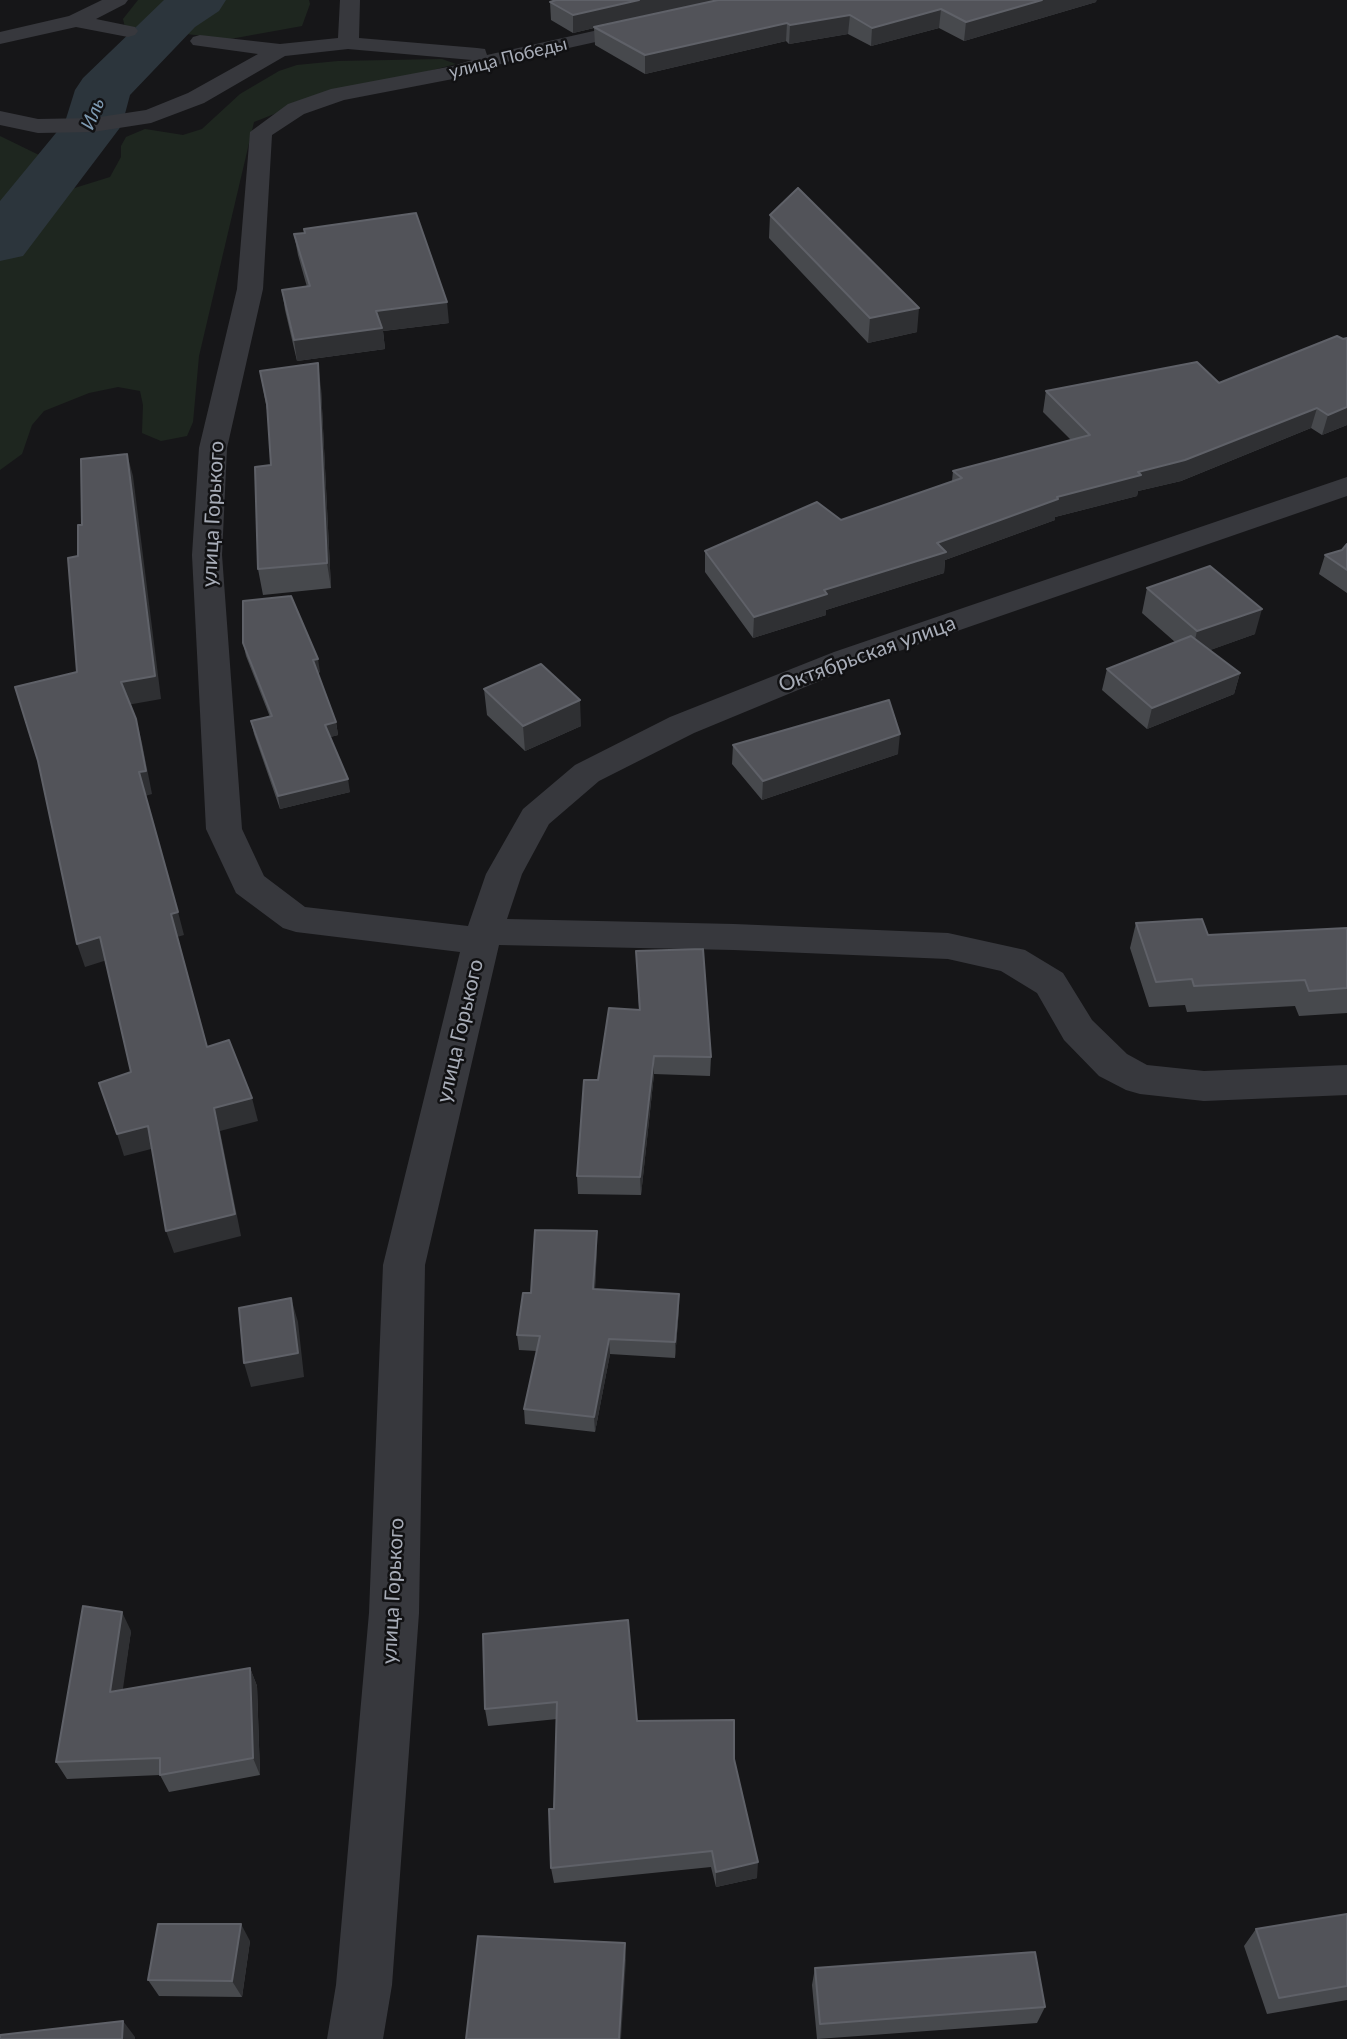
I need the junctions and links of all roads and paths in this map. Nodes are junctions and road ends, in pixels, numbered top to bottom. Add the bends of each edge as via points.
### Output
1 (118, 0) edge
2 (350, 0) edge
3 (76, 21) junction
4 (667, 21) edge
5 (128, 31) dead end
6 (0, 38) edge
7 (200, 41) dead end
8 (348, 43) junction
9 (279, 50) junction
10 (504, 56) junction
11 (0, 118) edge
12 (261, 132) joint
13 (1347, 486) edge
14 (483, 936) junction
15 (1347, 1080) edge
16 (355, 2039) edge

1 - 3 street
2 - 8 street
3 - 5 street
3 - 6 street
4 - 10 street, улица Победы
7 - 9 street
8 - 9 street
8 - 10 street
9 - 11 street via 196,98 151,116 93,125 38,126
10 - 12 street, улица Победы via 458,72 339,94 296,109
12 - 14 street, улица Горького via 250,289 213,449 208,542 224,829 249,884 296,919
13 - 14 street, Октябрьская улица via 845,660 682,725 587,773 535,817 503,874
14 - 15 street via 734,937 948,946 1012,960 1049,983 1079,1030 1113,1065 1140,1079 1204,1086
14 - 16 street, улица Горького via 404,1265 394,1614 364,1985

